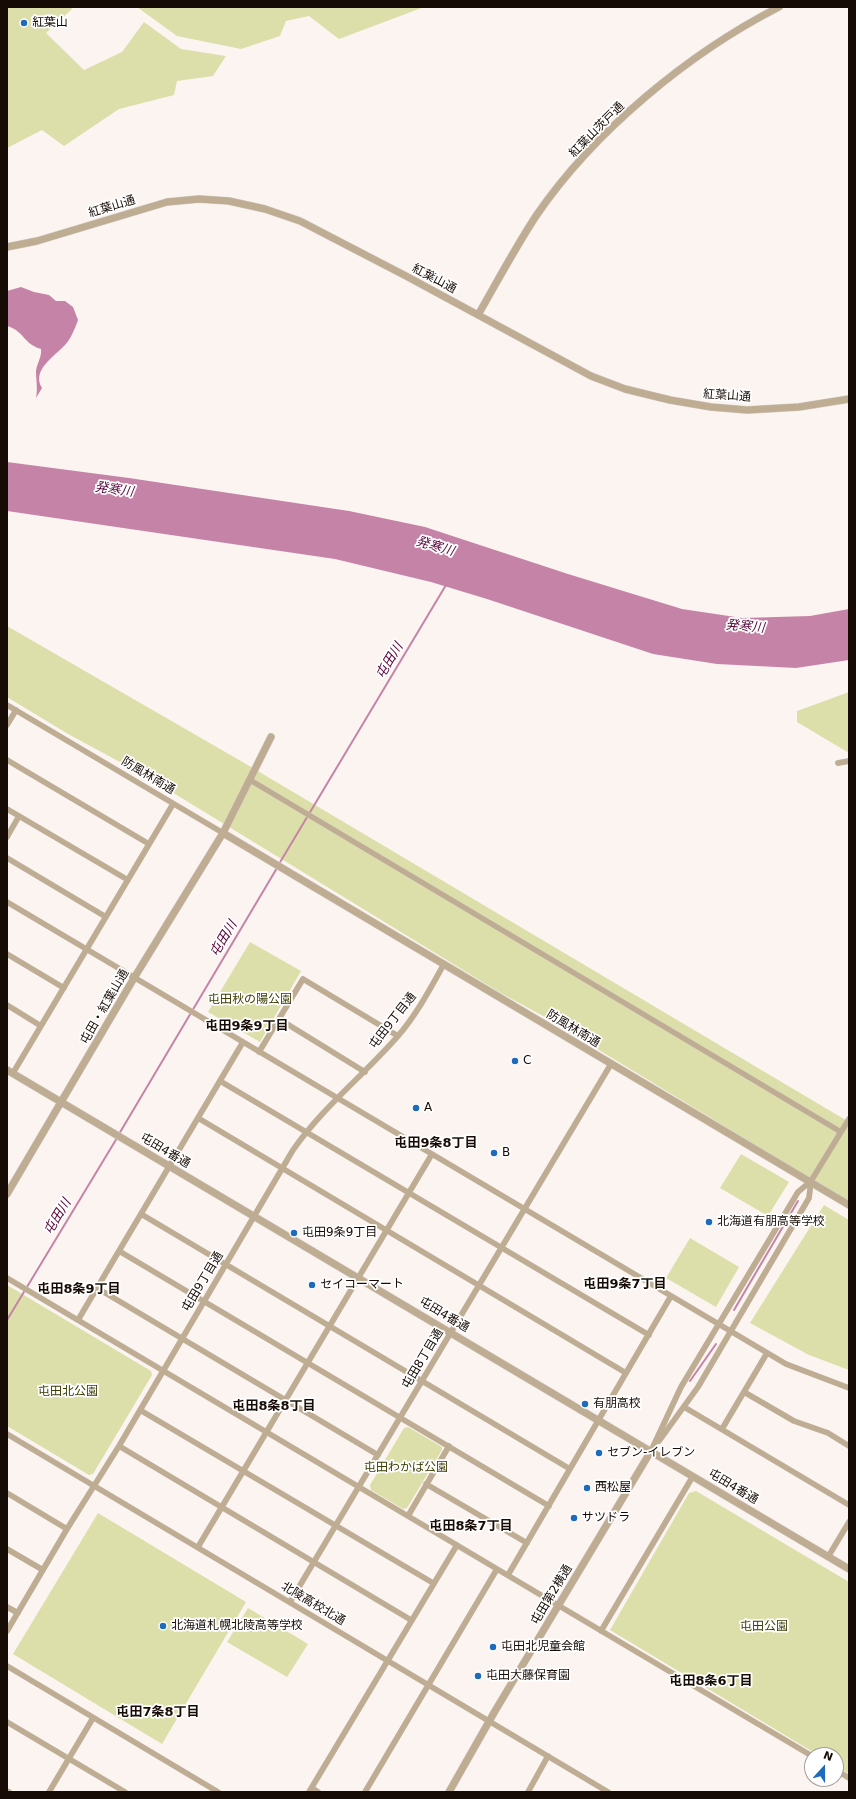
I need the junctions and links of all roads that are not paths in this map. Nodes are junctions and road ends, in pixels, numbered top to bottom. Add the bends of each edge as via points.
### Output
1 (779, 7) edge
2 (7, 247) edge
3 (478, 315) junction
4 (849, 399) edge
5 (7, 705) edge
6 (16, 710) junction
7 (7, 725) edge
8 (271, 737) dead end
9 (7, 760) edge
10 (849, 761) edge
11 (838, 763) dead end
12 (250, 780) junction
13 (172, 804) junction
14 (7, 809) edge
15 (19, 816) junction
16 (223, 833) junction
17 (7, 837) edge
18 (149, 844) junction
19 (7, 858) edge
20 (128, 880) junction
21 (7, 902) edge
22 (106, 917) junction
23 (87, 950) junction
24 (7, 954) edge
25 (444, 964) junction
26 (134, 978) junction
27 (64, 988) junction
28 (7, 1005) edge
29 (279, 1019) junction
30 (41, 1026) junction
31 (398, 1036) junction
32 (243, 1042) junction
33 (259, 1052) junction
34 (612, 1064) junction
35 (10, 1072) edge
36 (365, 1072) junction
37 (220, 1081) junction
38 (336, 1098) junction
39 (62, 1102) junction
40 (198, 1118) junction
41 (849, 1119) edge
42 (306, 1132) junction
43 (841, 1132) junction
44 (432, 1154) junction
45 (169, 1166) junction
46 (282, 1169) junction
47 (811, 1181) junction
48 (409, 1193) junction
49 (7, 1194) edge
50 (849, 1205) edge
51 (525, 1209) junction
52 (141, 1214) junction
53 (255, 1215) junction
54 (386, 1231) junction
55 (501, 1248) junction
56 (119, 1251) junction
57 (226, 1264) junction
58 (358, 1277) junction
59 (7, 1278) edge
60 (479, 1286) junction
61 (97, 1288) junction
62 (672, 1296) junction
63 (204, 1301) junction
64 (78, 1320) junction
65 (719, 1324) junction
66 (330, 1326) junction
67 (731, 1331) junction
68 (452, 1332) junction
69 (648, 1336) junction
70 (182, 1339) junction
71 (767, 1353) junction
72 (307, 1362) junction
73 (163, 1370) junction
74 (626, 1373) junction
75 (423, 1381) junction
76 (849, 1388) edge
77 (744, 1392) junction
78 (285, 1400) junction
79 (684, 1407) junction
80 (140, 1410) junction
81 (401, 1418) junction
82 (599, 1420) junction
83 (722, 1429) junction
84 (266, 1432) junction
85 (7, 1434) edge
86 (119, 1446) junction
87 (448, 1446) junction
88 (849, 1446) edge
89 (652, 1451) junction
90 (378, 1455) junction
91 (570, 1469) junction
92 (243, 1471) junction
93 (693, 1476) junction
94 (426, 1484) junction
95 (95, 1486) junction
96 (359, 1487) junction
97 (7, 1493) edge
98 (549, 1506) junction
99 (849, 1506) edge
100 (221, 1507) junction
101 (408, 1516) junction
102 (849, 1522) edge
103 (336, 1526) junction
104 (67, 1529) junction
105 (527, 1544) junction
106 (457, 1545) junction
107 (198, 1547) junction
108 (7, 1549) edge
109 (828, 1557) junction
110 (314, 1562) junction
111 (497, 1569) junction
112 (849, 1569) edge
113 (43, 1570) junction
114 (508, 1575) junction
115 (433, 1583) junction
116 (290, 1602) junction
117 (559, 1606) junction
118 (7, 1607) edge
119 (18, 1613) junction
120 (411, 1620) junction
121 (7, 1631) edge
122 (601, 1631) junction
123 (387, 1660) junction
124 (7, 1666) edge
125 (429, 1686) junction
126 (93, 1718) junction
127 (7, 1722) edge
128 (490, 1722) junction
129 (804, 1751) edge
130 (548, 1756) junction
131 (68, 1759) junction
132 (310, 1790) edge
133 (49, 1792) edge
134 (124, 1792) edge
135 (218, 1792) edge
136 (318, 1792) edge
137 (365, 1792) edge
138 (449, 1792) edge
139 (528, 1792) edge
140 (608, 1792) edge

1 - 3 street, 紅葉山茨戸通 via 711,47 671,77 594,146 537,215
2 - 3 street, 紅葉山通 via 37,242 167,202 199,199 229,201 265,209 300,221
3 - 4 street, 紅葉山通 via 591,376 624,389 670,400 747,410 799,407
5 - 6 street, 防風林南通
6 - 7 street
6 - 13 street, 防風林南通
8 - 12 street, 屯田・紅葉山通
9 - 18 street
10 - 11 street
12 - 16 street, 屯田・紅葉山通
12 - 43 street
13 - 16 street, 防風林南通
13 - 18 street
14 - 15 street
15 - 17 street
15 - 20 street
16 - 25 street, 防風林南通
16 - 26 street, 屯田・紅葉山通
18 - 20 street
19 - 22 street
20 - 22 street
21 - 23 street
22 - 23 street
23 - 26 street
23 - 27 street
24 - 27 street
25 - 31 street, 屯田9丁目通 via 426,997
25 - 34 street, 防風林南通
26 - 32 street
26 - 39 street, 屯田・紅葉山通
27 - 30 street
28 - 30 street
29 - 31 street via 303,979
29 - 33 street
29 - 36 street
30 - 35 street
31 - 36 street, 屯田9丁目通
32 - 33 street
32 - 37 street
33 - 38 street
34 - 47 street, 防風林南通
34 - 51 street, 屯田8丁目通
35 - 39 street, 屯田4番通
36 - 38 street, 屯田9丁目通
37 - 40 street
37 - 42 street
38 - 42 street, 屯田9丁目通
38 - 44 street
39 - 45 street, 屯田4番通
39 - 49 street, 屯田・紅葉山通
40 - 45 street
40 - 46 street
41 - 43 street
42 - 46 street, 屯田9丁目通
42 - 48 street
43 - 47 street
44 - 48 street
44 - 51 street
45 - 52 street
45 - 53 street, 屯田4番通
46 - 53 street, 屯田9丁目通
46 - 54 street
47 - 50 street, 防風林南通
47 - 65 street via 798,1192
47 - 67 street via 809,1198
48 - 54 street
48 - 55 street
51 - 55 street, 屯田8丁目通
51 - 62 street
52 - 56 street
52 - 57 street
53 - 57 street, 屯田9丁目通
53 - 58 street, 屯田4番通
54 - 58 street
54 - 60 street
55 - 60 street, 屯田8丁目通
55 - 69 street
56 - 61 street
56 - 63 street
57 - 63 street, 屯田9丁目通
57 - 66 street
58 - 66 street
58 - 68 street, 屯田4番通
59 - 64 street
60 - 68 street, 屯田8丁目通
60 - 74 street
61 - 64 street
61 - 70 street
62 - 65 street
62 - 69 street
63 - 70 street, 屯田9丁目通
63 - 72 street
64 - 73 street
65 - 67 street
65 - 89 street via 681,1387
66 - 72 street
66 - 75 street
67 - 71 street
67 - 79 street
68 - 75 street, 屯田8丁目通
68 - 82 street, 屯田4番通
69 - 74 street
70 - 73 street, 屯田9丁目通
70 - 78 street
71 - 76 street via 792,1366
71 - 77 street
72 - 78 street
72 - 81 street
73 - 80 street, 屯田9丁目通
73 - 84 street
74 - 82 street
75 - 81 street, 屯田8丁目通
75 - 91 street
77 - 83 street
77 - 88 street via 794,1421 828,1433
78 - 84 street
78 - 90 street
79 - 83 street
79 - 89 street
80 - 86 street, 屯田9丁目通
80 - 92 street
81 - 87 street
81 - 90 street, 屯田8丁目通
82 - 89 street, 屯田4番通
82 - 91 street
83 - 99 street
84 - 92 street
84 - 96 street
85 - 95 street, 北陵高校北通
86 - 95 street, 屯田9丁目通
86 - 100 street
87 - 94 street
87 - 98 street
89 - 93 street, 屯田4番通
89 - 117 street, 屯田第2横通
90 - 96 street, 屯田8丁目通
91 - 98 street
92 - 100 street
92 - 103 street
93 - 109 street, 屯田4番通
93 - 122 street
94 - 101 street
94 - 105 street
95 - 104 street, 屯田9丁目通
95 - 107 street, 北陵高校北通
96 - 101 street
96 - 103 street, 屯田8丁目通
97 - 104 street
98 - 105 street
100 - 107 street
100 - 110 street
101 - 106 street
102 - 109 street
103 - 110 street, 屯田8丁目通
103 - 115 street
104 - 113 street, 屯田9丁目通
105 - 114 street
106 - 111 street
106 - 115 street
107 - 116 street, 北陵高校北通
108 - 113 street
109 - 112 street, 屯田4番通
110 - 116 street, 屯田8丁目通
110 - 120 street
111 - 114 street
111 - 125 street
113 - 119 street, 屯田9丁目通
114 - 117 street
115 - 120 street
116 - 123 street, 北陵高校北通
117 - 122 street
117 - 128 street, 屯田第2横通
118 - 119 street
119 - 121 street, 屯田9丁目通
120 - 123 street
122 - 129 street
123 - 125 street, 北陵高校北通
123 - 132 street
124 - 126 street
125 - 128 street, 北陵高校北通
125 - 137 street
126 - 131 street
126 - 135 street
127 - 131 street
128 - 130 street, 北陵高校北通
128 - 138 street, 屯田第2横通
130 - 139 street
130 - 140 street, 北陵高校北通
131 - 133 street
131 - 134 street
132 - 136 street

